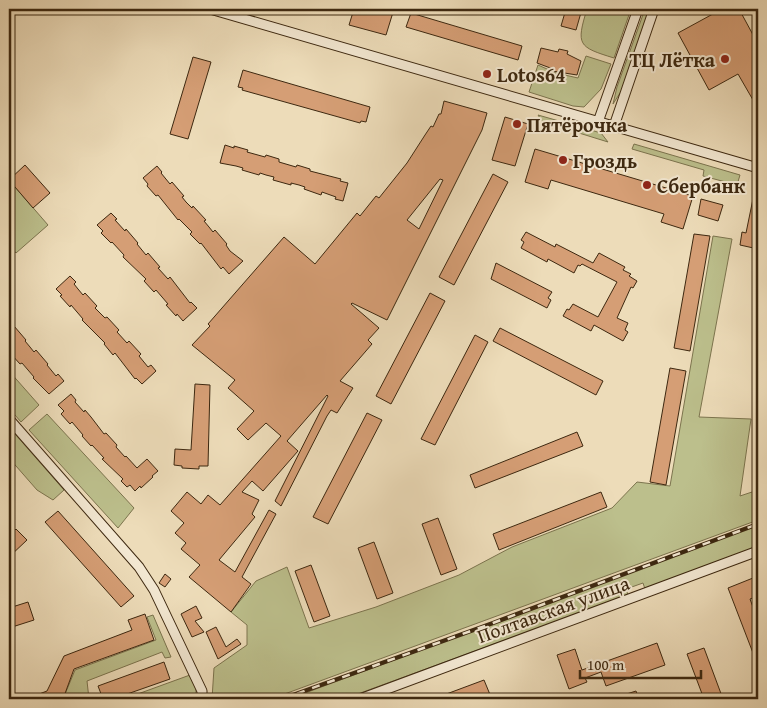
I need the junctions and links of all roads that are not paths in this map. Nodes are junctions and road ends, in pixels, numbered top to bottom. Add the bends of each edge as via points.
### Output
1 (210, 9) edge
2 (638, 9) edge
3 (654, 9) edge
4 (598, 122) junction
5 (614, 126) junction
6 (758, 168) edge
7 (9, 419) edge
8 (758, 551) edge
9 (202, 699) edge
10 (360, 699) edge

1 - 4 main road
2 - 4 main road
3 - 5 main road
4 - 5 main road
5 - 6 main road
7 - 9 main road via 140,567 202,691
8 - 10 main road, Полтавская улица

